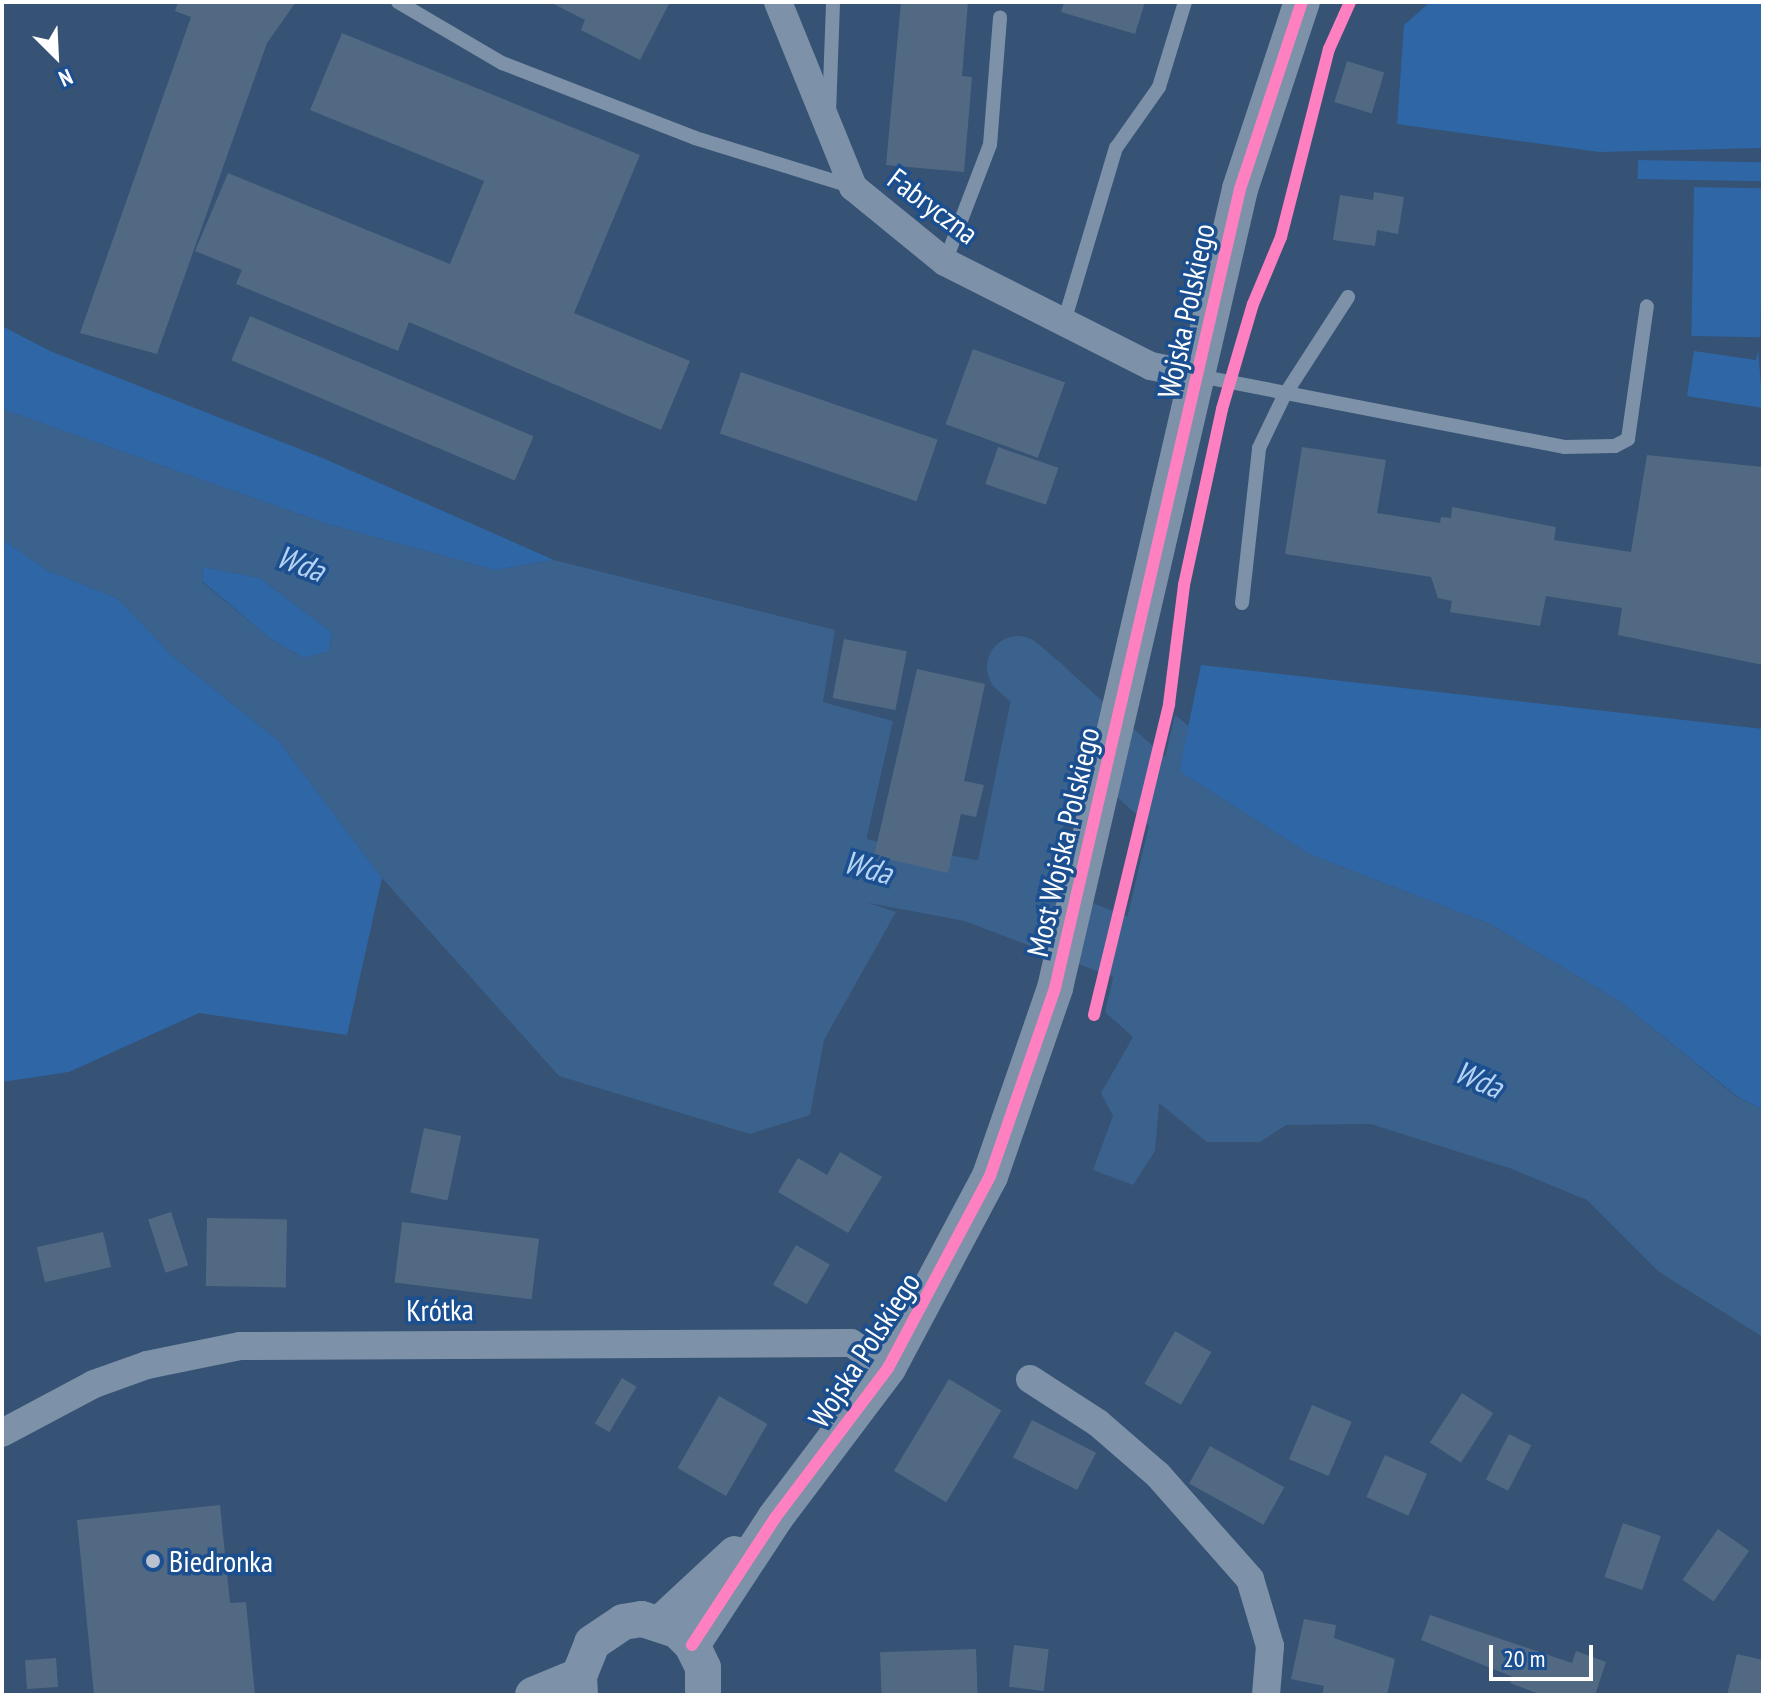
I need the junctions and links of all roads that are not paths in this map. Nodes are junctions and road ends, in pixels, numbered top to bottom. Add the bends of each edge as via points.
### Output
1 (398, 2) edge
2 (778, 2) edge
3 (833, 2) edge
4 (1185, 2) edge
5 (1302, 2) edge
6 (1000, 17) dead end
7 (828, 125) junction
8 (853, 187) junction
9 (945, 262) junction
10 (1348, 297) dead end
11 (1647, 306) dead end
12 (1064, 322) junction
13 (1199, 376) junction
14 (1284, 396) junction
15 (1242, 603) dead end
16 (1138, 637) joint
17 (1033, 1058) joint
18 (888, 1368) junction
19 (1030, 1379) dead end
20 (2, 1433) edge
21 (775, 1518) junction
22 (661, 1623) junction
23 (692, 1645) junction
24 (579, 1685) edge
25 (704, 1694) edge
26 (533, 1695) edge
27 (1266, 1695) edge

1 - 8 lane via 502,63 695,138
2 - 7 street, Fabryczna
3 - 7 lane
4 - 12 lane via 1159,87 1116,148
5 - 13 street, Wojska Polskiego via 1240,189
6 - 9 lane via 990,145
7 - 8 street, Fabryczna
8 - 9 street, Fabryczna
9 - 12 street, Fabryczna
10 - 14 lane
11 - 14 lane via 1628,439 1615,446 1564,447
12 - 13 street, Fabryczna via 1151,366
13 - 14 lane
13 - 16 street, Wojska Polskiego
14 - 15 lane via 1259,448
16 - 17 street, Most Wojska Polskiego
17 - 18 street, Wojska Polskiego via 990,1176
18 - 20 street, Krótka via 851,1343 240,1346 147,1365 94,1384
18 - 21 street, Wojska Polskiego
19 - 27 street via 1098,1423 1158,1475 1250,1579 1270,1646
21 - 22 street, Wojska Polskiego
21 - 23 street, Wojska Polskiego
22 - 23 street
22 - 24 street via 642,1619 606,1630 587,1650
23 - 25 street via 703,1668
24 - 26 street

